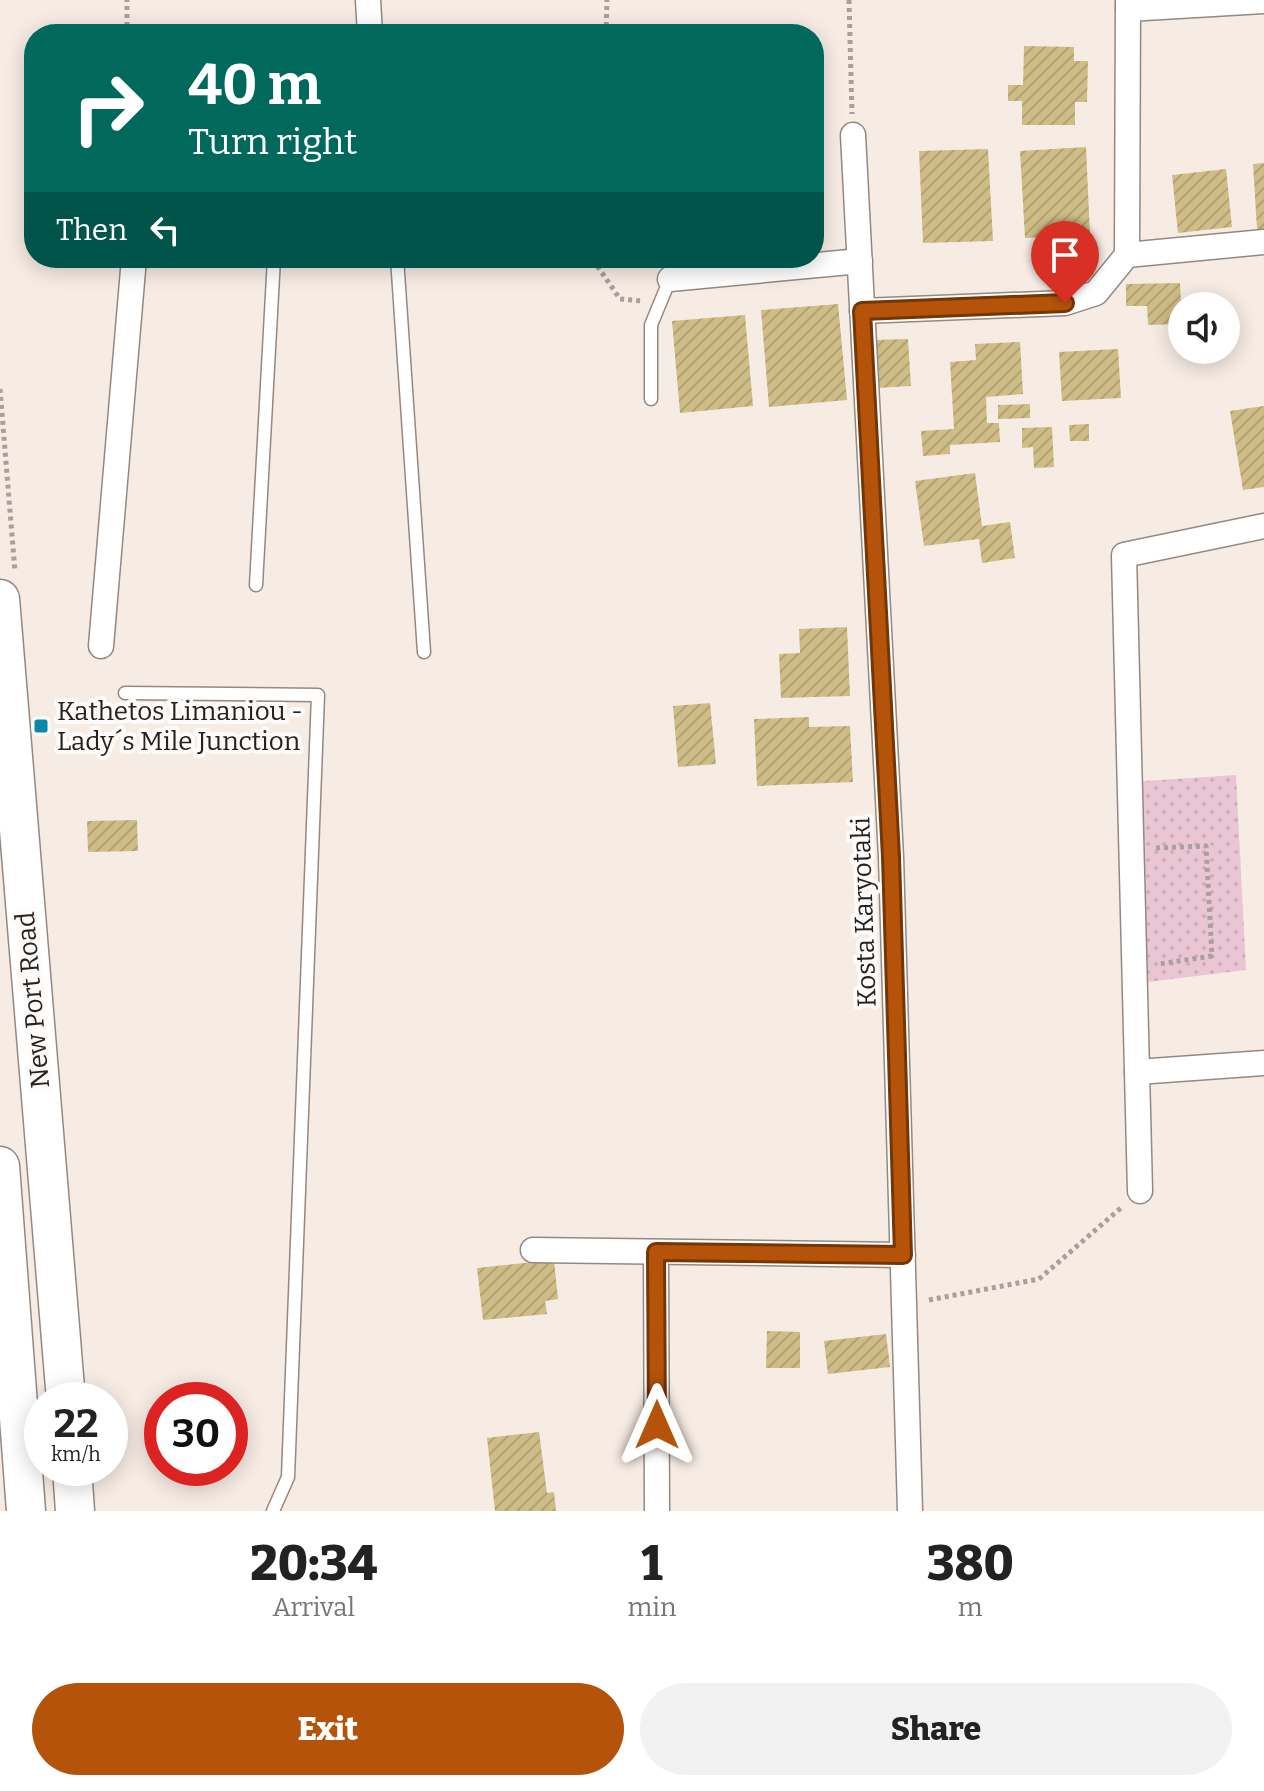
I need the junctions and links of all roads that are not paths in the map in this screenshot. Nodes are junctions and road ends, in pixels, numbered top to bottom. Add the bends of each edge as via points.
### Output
1 (368, 0) edge
2 (1264, 1) edge
3 (1128, 4) edge
4 (369, 24) edge
5 (853, 135) road end
6 (1264, 242) edge
7 (1127, 255) junction
8 (860, 261) junction
9 (824, 264) edge
10 (133, 268) edge
11 (273, 268) edge
12 (398, 268) edge
13 (786, 268) edge
14 (670, 279) joint
15 (862, 311) junction
16 (651, 399) dead end
17 (1264, 526) edge
18 (256, 585) dead end
19 (0, 599) edge
20 (101, 646) dead end
21 (424, 652) dead end
22 (125, 693) dead end
23 (1264, 1063) edge
24 (1137, 1072) junction
25 (0, 1166) edge
26 (1140, 1191) road end
27 (533, 1250) dead end
28 (656, 1252) junction
29 (903, 1255) junction
30 (6, 1332) edge
31 (65, 1382) edge
32 (73, 1486) edge
33 (276, 1510) edge
34 (26, 1511) edge
35 (75, 1511) edge
36 (657, 1511) edge
37 (910, 1511) edge

1 - 4 street
2 - 3 street
3 - 7 street
5 - 8 street, Kosta Karyotaki
6 - 7 street
7 - 15 street via 1096,293 1065,303
8 - 9 street
8 - 15 street, Kosta Karyotaki
10 - 20 street
11 - 18 lane
12 - 21 lane
13 - 14 street
14 - 16 lane via 651,325
15 - 29 street, Kosta Karyotaki via 891,857
17 - 24 street via 1124,555
19 - 31 main road, New Port Road
22 - 33 lane via 318,695 288,1477
23 - 24 street
24 - 26 street
25 - 30 main road
27 - 28 street
28 - 29 street
28 - 36 street
29 - 37 street, Kosta Karyotaki
30 - 34 main road
32 - 35 main road

